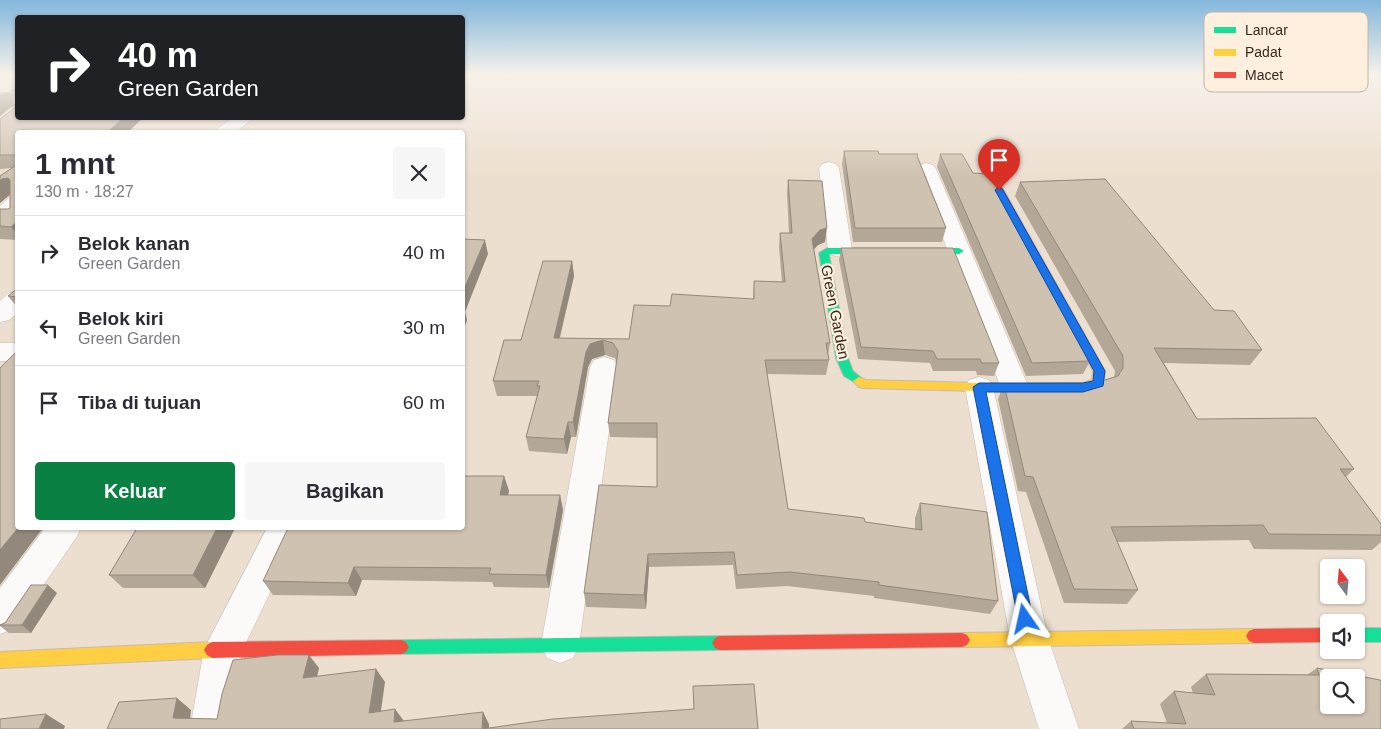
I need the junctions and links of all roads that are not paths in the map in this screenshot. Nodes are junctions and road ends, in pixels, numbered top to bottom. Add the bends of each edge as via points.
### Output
1 (241, 120) edge
2 (228, 130) edge
3 (829, 168) dead end
4 (926, 169) dead end
5 (990, 173) edge
6 (15, 200) edge
7 (0, 213) edge
8 (15, 214) edge
9 (840, 250) junction
10 (959, 251) junction
11 (15, 302) edge
12 (0, 314) edge
13 (0, 352) edge
14 (15, 352) edge
15 (604, 366) dead end
16 (979, 387) junction
17 (1016, 388) junction
18 (63, 530) edge
19 (283, 530) edge
20 (0, 617) edge
21 (1320, 635) edge
22 (1365, 635) edge
23 (1381, 635) edge
24 (1029, 638) junction
25 (560, 646) junction
26 (223, 649) junction
27 (0, 660) edge
28 (210, 729) edge
29 (1059, 729) edge

1 - 2 street
3 - 9 street, Green Garden
4 - 10 street
5 - 17 street, Green Garden via 1099,371 1098,383 1083,387
6 - 7 lane
7 - 8 street
9 - 10 street, Green Garden
9 - 16 street, Green Garden via 824,253 842,358 848,373 862,384
10 - 17 street
11 - 12 street
13 - 14 street
15 - 25 street
16 - 17 street, Green Garden
16 - 24 street
18 - 20 street
19 - 26 street
21 - 24 street
22 - 23 street
24 - 25 street
24 - 29 street
25 - 26 street
26 - 27 street
26 - 28 street

